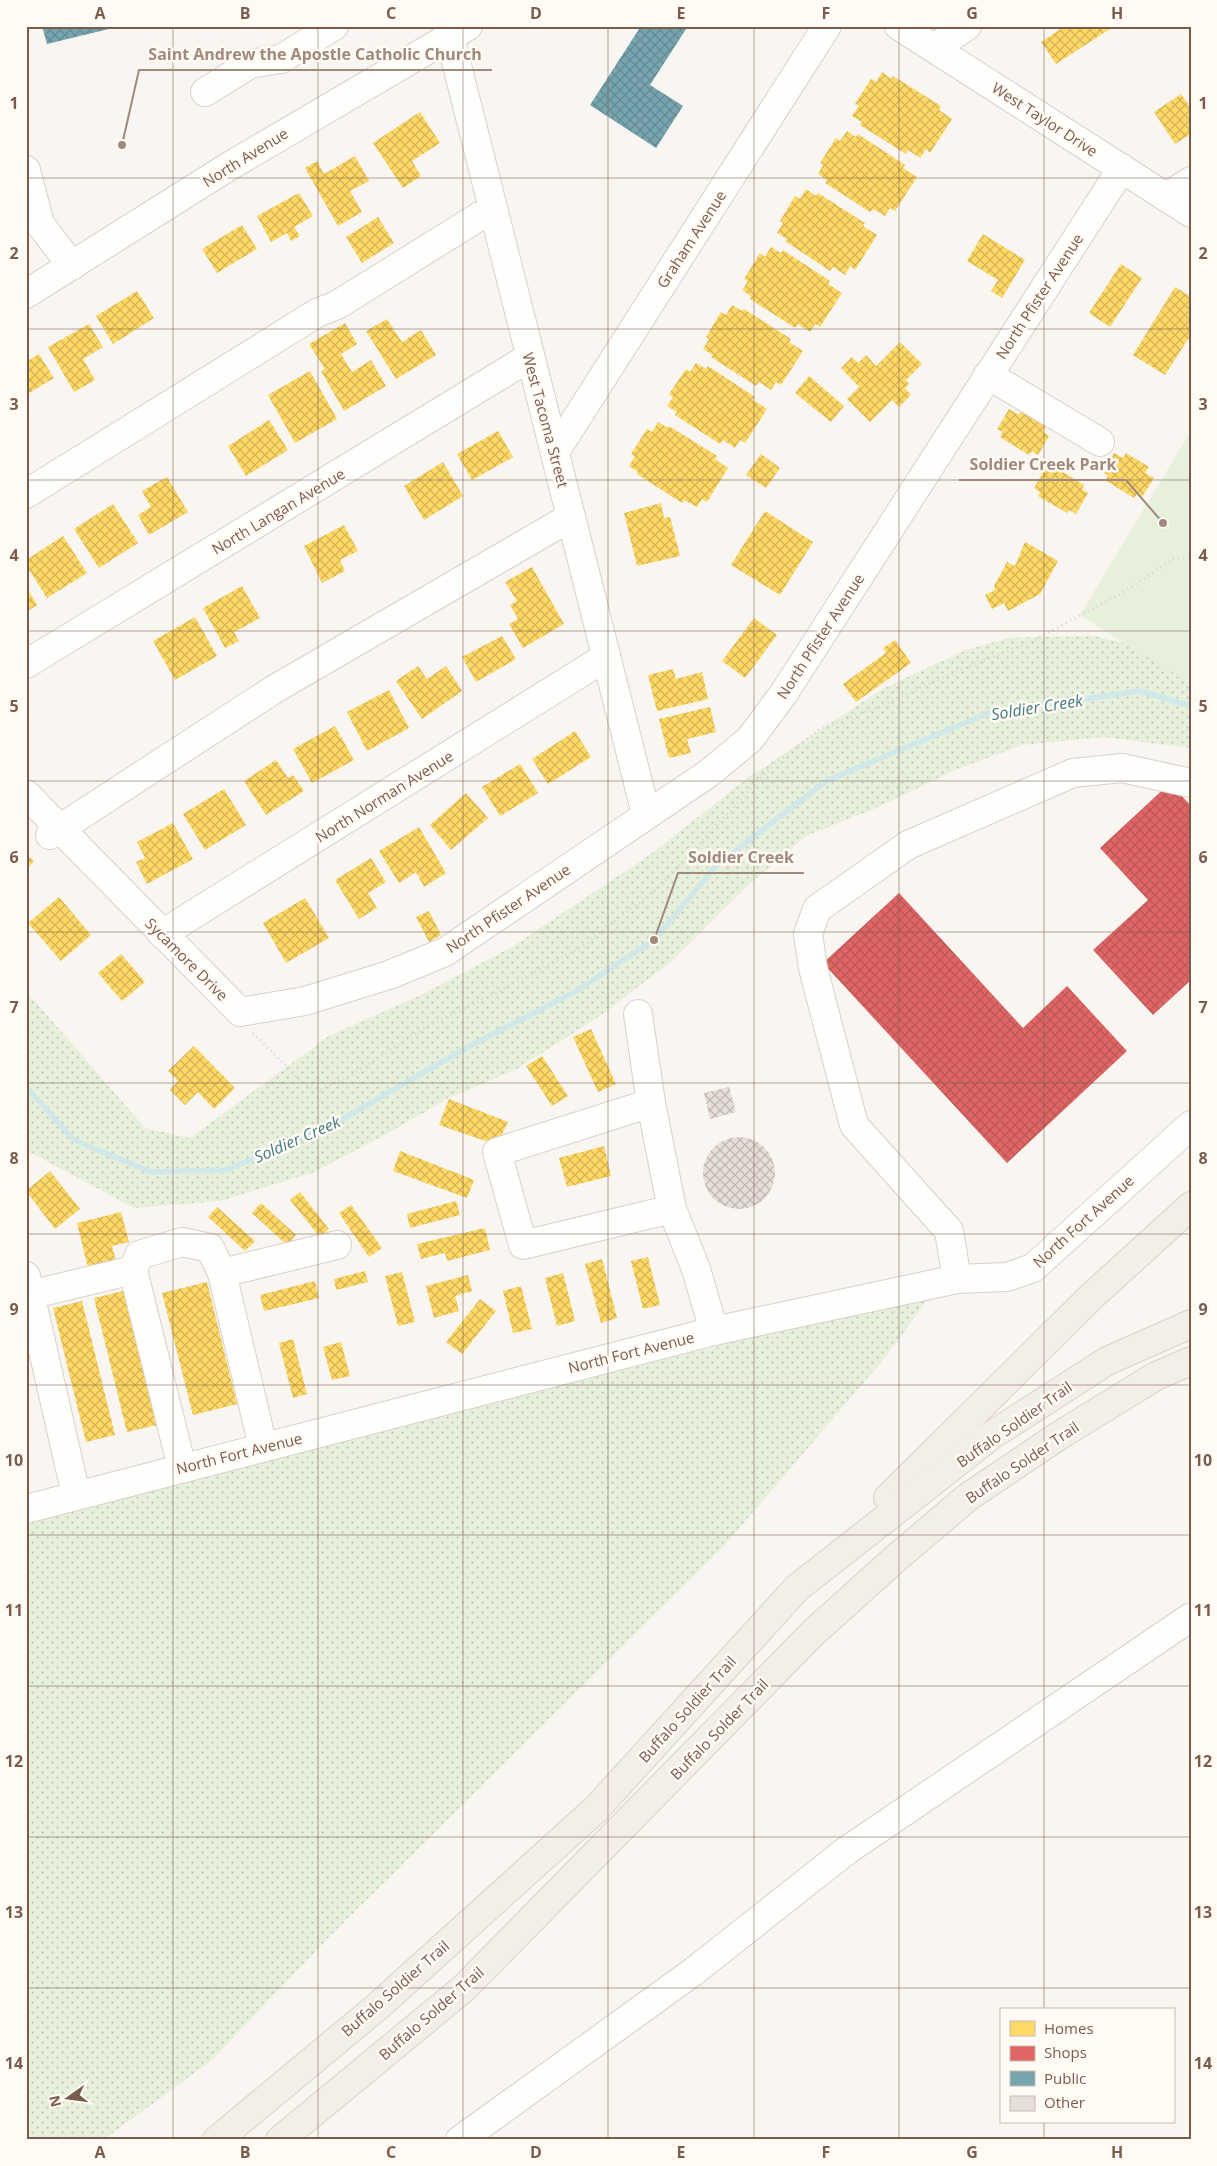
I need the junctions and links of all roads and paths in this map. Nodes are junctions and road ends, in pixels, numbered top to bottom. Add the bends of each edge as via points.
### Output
1 (334, 26) edge
2 (827, 26) edge
3 (899, 26) edge
4 (967, 26) edge
5 (455, 30) edge
6 (934, 48) junction
7 (205, 92) dead end
8 (1122, 168) junction
9 (26, 170) edge
10 (1191, 181) edge
11 (1166, 197) junction
12 (494, 213) junction
13 (1191, 213) edge
14 (72, 266) junction
15 (26, 294) edge
16 (530, 357) junction
17 (988, 375) junction
18 (1100, 442) dead end
19 (555, 452) junction
20 (26, 494) edge
21 (571, 517) junction
22 (606, 657) junction
23 (26, 664) edge
24 (1191, 783) edge
25 (26, 794) edge
26 (646, 814) junction
27 (55, 832) junction
28 (162, 934) junction
29 (389, 975) joint
30 (638, 1014) dead end
31 (651, 1102) junction
32 (1191, 1125) edge
33 (1191, 1206) edge
34 (672, 1209) junction
35 (337, 1244) dead end
36 (133, 1270) junction
37 (222, 1273) junction
38 (958, 1279) junction
39 (28, 1286) edge
40 (1191, 1324) edge
41 (714, 1331) junction
42 (1191, 1361) edge
43 (263, 1447) junction
44 (182, 1468) junction
45 (76, 1495) junction
46 (26, 1509) edge
47 (797, 1588) junction
48 (1191, 1616) edge
49 (217, 2140) edge
50 (280, 2140) edge
51 (460, 2140) edge

1 - 7 street via 281,59 250,64
2 - 19 street, Graham Avenue
3 - 6 street, West Taylor Drive
4 - 6 street
5 - 12 street, West Tacoma Street
5 - 14 street, North Avenue
6 - 8 street, West Taylor Drive
8 - 11 street, West Taylor Drive
8 - 17 street, North Pfister Avenue
9 - 14 street via 40,224
10 - 11 street
11 - 13 street, West Taylor Drive
12 - 16 street, West Tacoma Street
12 - 20 street via 480,216 337,305 317,313
14 - 15 street, North Avenue
16 - 19 street, West Tacoma Street
16 - 23 street, North Langan Avenue
17 - 18 street
17 - 26 street, North Pfister Avenue via 784,693 750,739 709,773
19 - 21 street, West Tacoma Street
21 - 22 street, West Tacoma Street
21 - 27 street via 273,690
22 - 26 street, West Tacoma Street
22 - 28 street, North Norman Avenue
24 - 38 street via 1122,768 1073,774 908,845 817,909 808,934 813,968 854,1125 950,1231
25 - 27 street, Sycamore Drive
26 - 29 street, North Pfister Avenue via 445,952
27 - 28 street, Sycamore Drive
28 - 29 street, Sycamore Drive via 240,1012 306,1001
30 - 31 street
31 - 34 street
31 - 34 street via 498,1152 523,1245
32 - 38 street, North Fort Avenue via 1033,1268 1007,1277
33 - 47 main road via 1092,1296
34 - 41 street via 696,1269
35 - 37 street
36 - 37 street via 139,1255 182,1242 210,1248
36 - 39 street
36 - 44 street
37 - 43 street
38 - 41 street, North Fort Avenue
39 - 45 street
40 - 47 main road, Buffalo Soldier Trail via 1107,1362 992,1435
41 - 43 street, North Fort Avenue
42 - 50 main road, Buffalo Solder Trail via 1156,1376 1060,1435 968,1497 895,1559 813,1633 464,1988
43 - 44 street, North Fort Avenue
44 - 45 street, North Fort Avenue
45 - 46 street, North Fort Avenue
47 - 49 main road, Buffalo Soldier Trail via 596,1809 376,2007
48 - 51 street via 846,1851 693,1972

